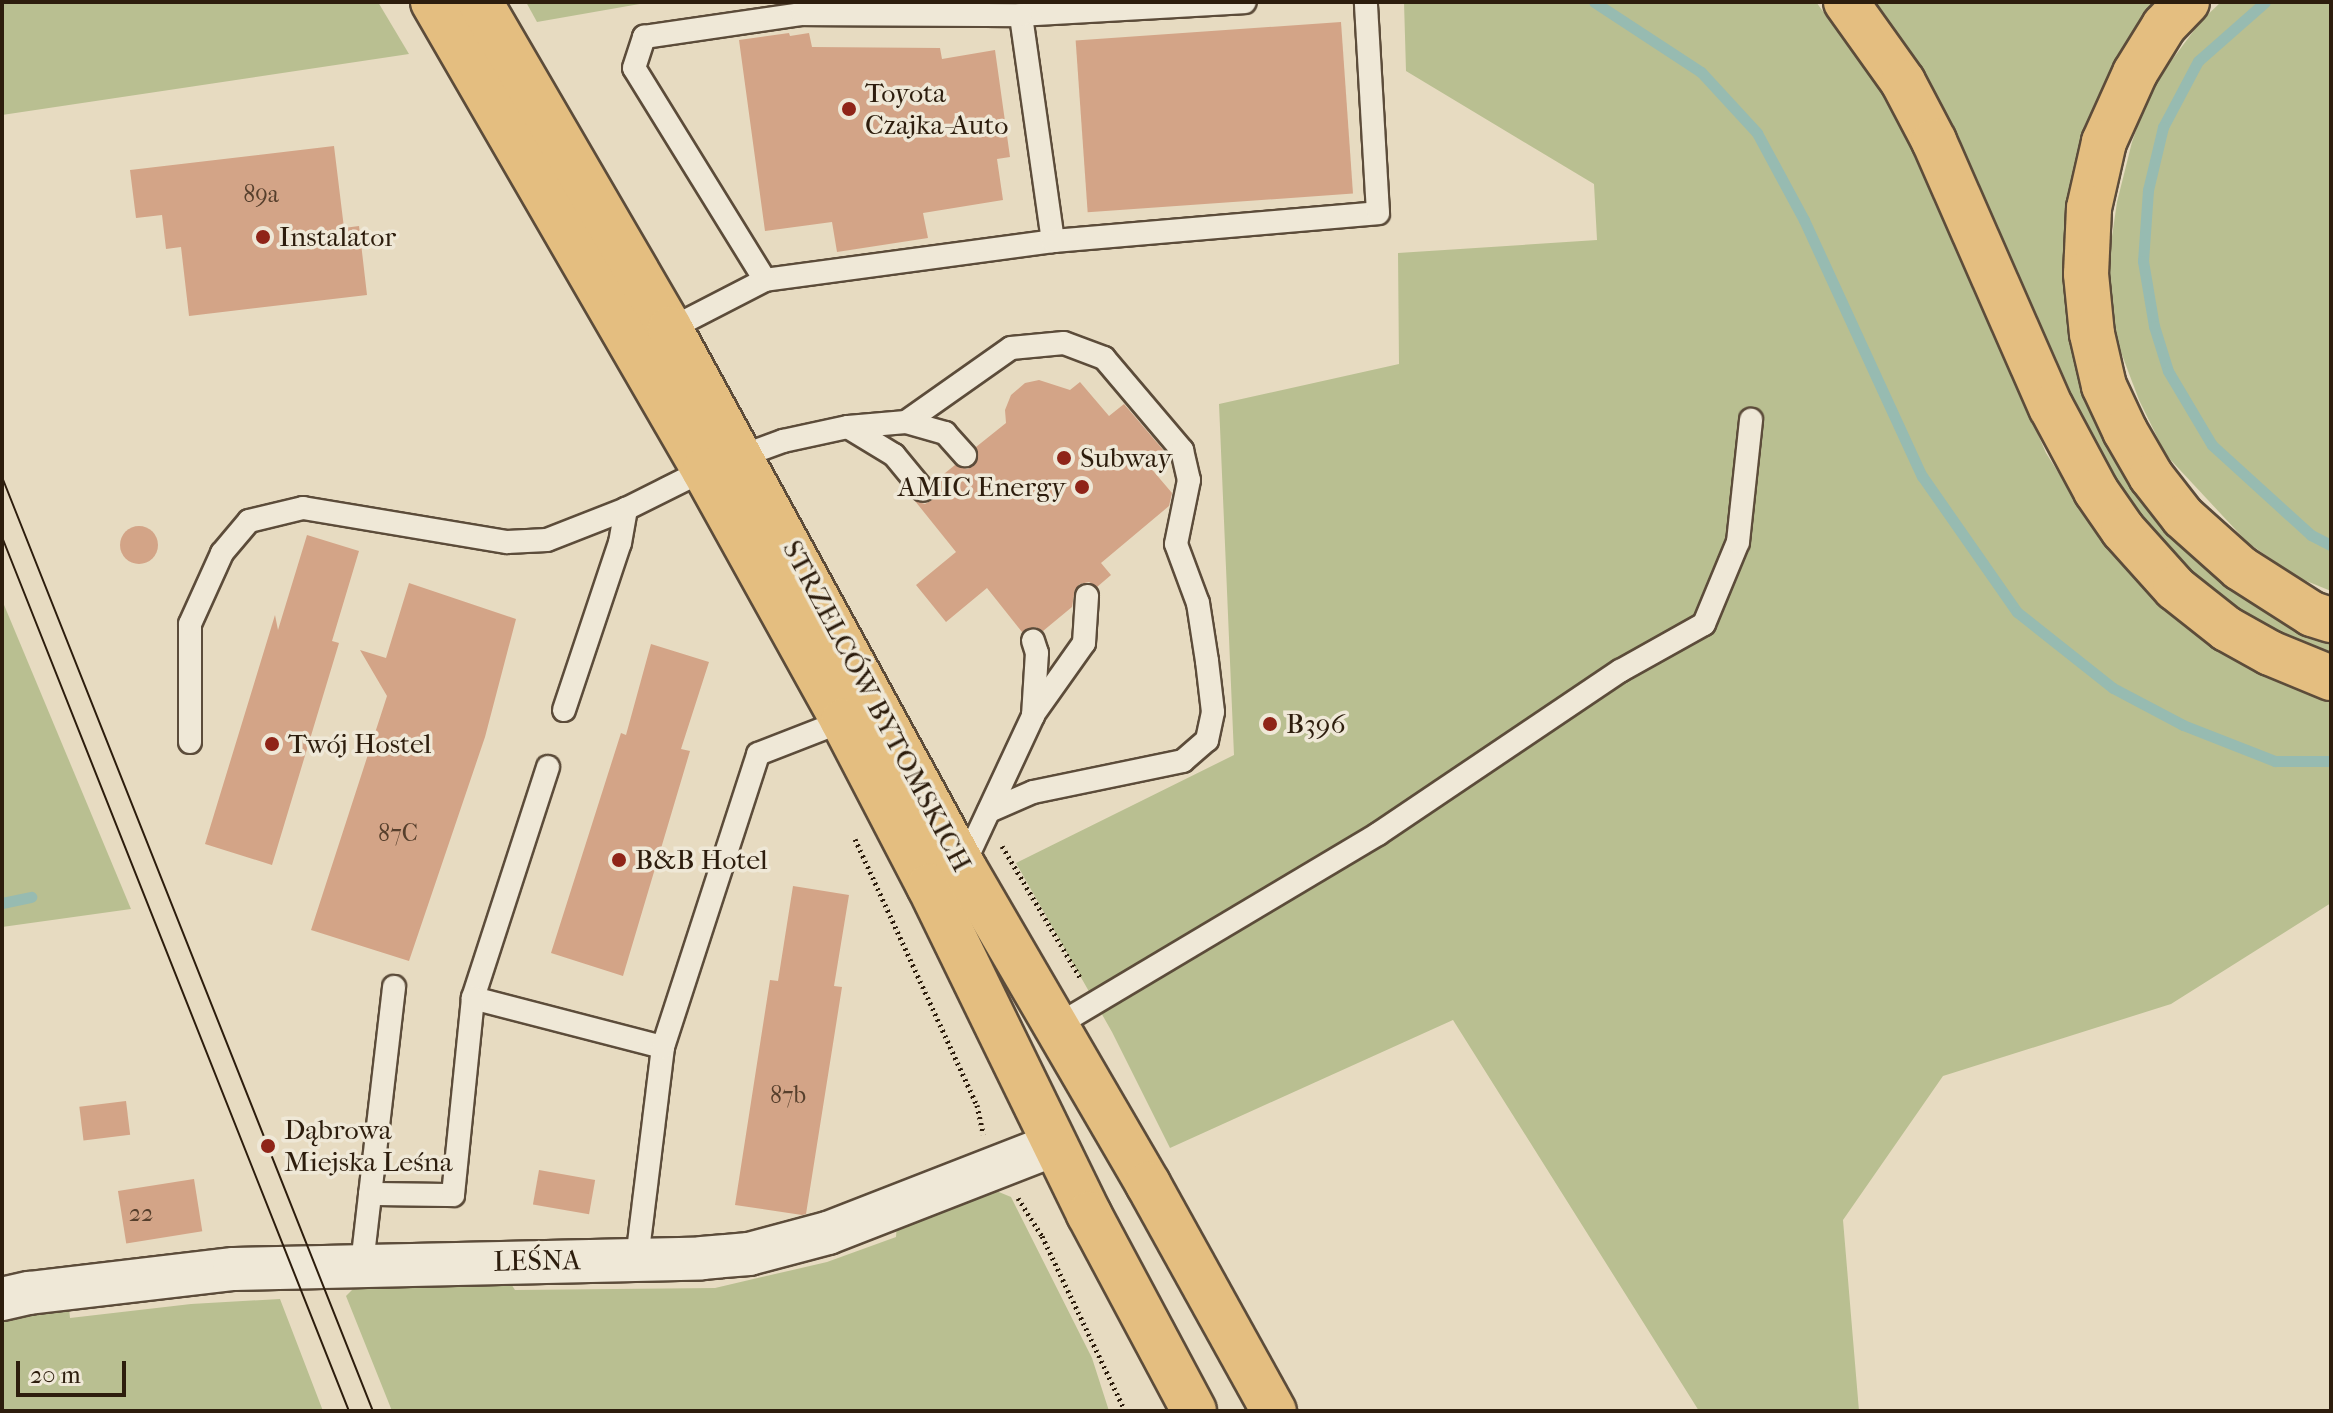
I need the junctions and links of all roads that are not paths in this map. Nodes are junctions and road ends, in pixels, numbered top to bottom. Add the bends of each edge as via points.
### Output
1 (433, 2) edge
2 (480, 2) edge
3 (1245, 2) edge
4 (1366, 2) edge
5 (1846, 2) edge
6 (2187, 2) edge
7 (1021, 15) junction
8 (1053, 241) junction
9 (765, 280) junction
10 (670, 329) junction
11 (1751, 420) dead end
12 (906, 422) junction
13 (848, 427) junction
14 (965, 455) dead end
15 (723, 463) junction
16 (923, 490) dead end
17 (626, 509) junction
18 (1087, 596) dead end
19 (2331, 620) edge
20 (1033, 641) dead end
21 (2331, 678) edge
22 (564, 710) dead end
23 (1033, 716) junction
24 (843, 721) junction
25 (190, 742) dead end
26 (548, 767) dead end
27 (989, 811) junction
28 (963, 866) junction
29 (394, 987) dead end
30 (473, 998) junction
31 (1056, 1026) junction
32 (663, 1047) junction
33 (1054, 1145) junction
34 (370, 1194) junction
35 (637, 1259) junction
36 (362, 1264) junction
37 (2, 1299) edge
38 (1194, 1411) edge
39 (1274, 1411) edge

1 - 15 main road, STRZELCÓW BYTOMSKICH
2 - 10 main road, STRZELCÓW BYTOMSKICH
3 - 7 lane
4 - 8 lane via 1378,213
5 - 21 main road via 1903,82 1934,141 2051,407 2123,530 2175,588 2227,629
6 - 19 main road via 2164,26 2135,73 2104,142 2089,208 2086,274 2104,386 2151,476 2183,517 2240,568 2312,614
7 - 8 lane
7 - 9 lane via 802,14 644,37 634,68
8 - 9 lane
9 - 10 lane
10 - 15 main road, STRZELCÓW BYTOMSKICH
11 - 31 lane via 1738,542 1704,624 1620,671 1378,834
12 - 13 lane
12 - 14 lane via 945,433
12 - 27 lane via 1011,348 1064,343 1104,358 1182,450 1189,480 1176,544 1198,603 1213,712 1207,740 1183,761 1033,792
13 - 15 lane via 783,441
13 - 16 lane via 894,455
15 - 17 lane
15 - 24 main road, STRZELCÓW BYTOMSKICH
15 - 28 main road, STRZELCÓW BYTOMSKICH
17 - 22 lane via 620,543
17 - 25 lane via 547,540 507,542 303,508 249,521 222,553 190,624
18 - 23 lane via 1084,643
20 - 23 lane
23 - 27 lane
24 - 32 lane via 758,754
24 - 33 main road, STRZELCÓW BYTOMSKICH
26 - 30 lane
27 - 28 lane
28 - 31 main road, STRZELCÓW BYTOMSKICH
29 - 34 lane
30 - 32 lane
30 - 34 lane via 453,1195
31 - 39 main road, STRZELCÓW BYTOMSKICH
32 - 35 lane
33 - 35 street, LEŚNA via 828,1233 768,1250
33 - 38 main road, STRZELCÓW BYTOMSKICH
34 - 36 lane
35 - 36 street, LEŚNA
36 - 37 street, LEŚNA via 234,1269

